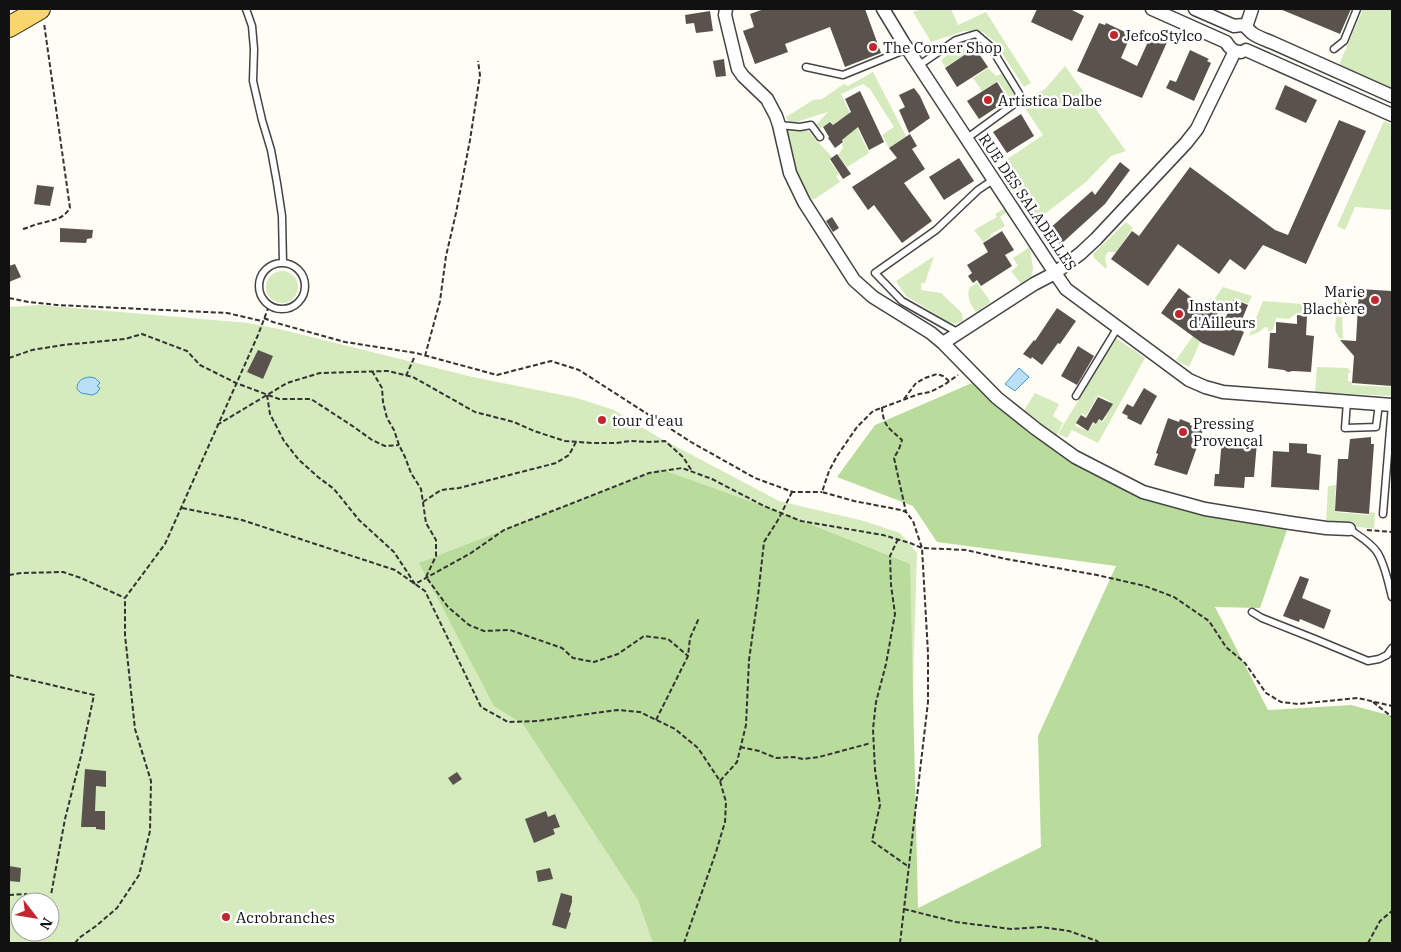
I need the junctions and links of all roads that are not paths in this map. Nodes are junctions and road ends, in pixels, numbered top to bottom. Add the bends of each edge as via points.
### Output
1 (246, 9) edge
2 (726, 9) edge
3 (883, 9) edge
4 (1152, 9) edge
5 (1195, 9) edge
6 (1252, 9) edge
7 (1357, 9) edge
8 (42, 14) edge
9 (9, 27) edge
10 (1244, 29) junction
11 (1236, 48) junction
12 (907, 49) junction
13 (1334, 49) dead end
14 (918, 66) junction
15 (806, 68) dead end
16 (1392, 96) edge
17 (1392, 115) edge
18 (779, 125) junction
19 (820, 137) dead end
20 (966, 139) junction
21 (993, 180) junction
22 (283, 263) junction
23 (1054, 273) junction
24 (1118, 328) junction
25 (958, 333) junction
26 (943, 343) junction
27 (1076, 396) dead end
28 (1347, 402) junction
29 (1388, 405) edge
30 (1383, 514) dead end
31 (1350, 529) joint
32 (1392, 597) edge
33 (1252, 612) dead end
34 (1392, 648) edge

1 - 22 lane via 252,26 253,82 280,200
2 - 18 street via 738,68 767,99
3 - 12 street, RUE DES SALADELLES
4 - 11 street
5 - 10 street
6 - 10 street
7 - 13 lane via 1344,41
8 - 9 main road
10 - 11 street via 1253,39 1251,46
10 - 11 street via 1229,30 1226,36
10 - 16 street
11 - 17 street
11 - 23 street via 1197,129 1186,143 1096,239
12 - 14 street, RUE DES SALADELLES
12 - 15 lane via 843,75
14 - 20 street, RUE DES SALADELLES
14 - 20 lane via 956,40 976,34 990,46 1020,95 1014,104
18 - 19 lane via 810,125
18 - 26 street via 790,173 804,202 854,280 873,297
20 - 21 street, RUE DES SALADELLES
21 - 23 street, RUE DES SALADELLES
21 - 25 lane via 936,230 875,273 902,301
22 - 22 lane via 297,269 304,282 302,297 297,304 284,310 263,301 258,287 268,267
23 - 24 street, RUE DES SALADELLES via 1066,289
23 - 25 street
24 - 27 lane
24 - 28 street, RUE DES SALADELLES via 1189,380 1205,387 1223,392
25 - 26 street
26 - 31 street via 997,398 1075,457 1143,492 1204,509
28 - 29 street, RUE DES SALADELLES
28 - 29 lane via 1345,428 1376,427
29 - 30 lane
31 - 32 lane via 1377,552
33 - 34 lane via 1368,661 1380,659

